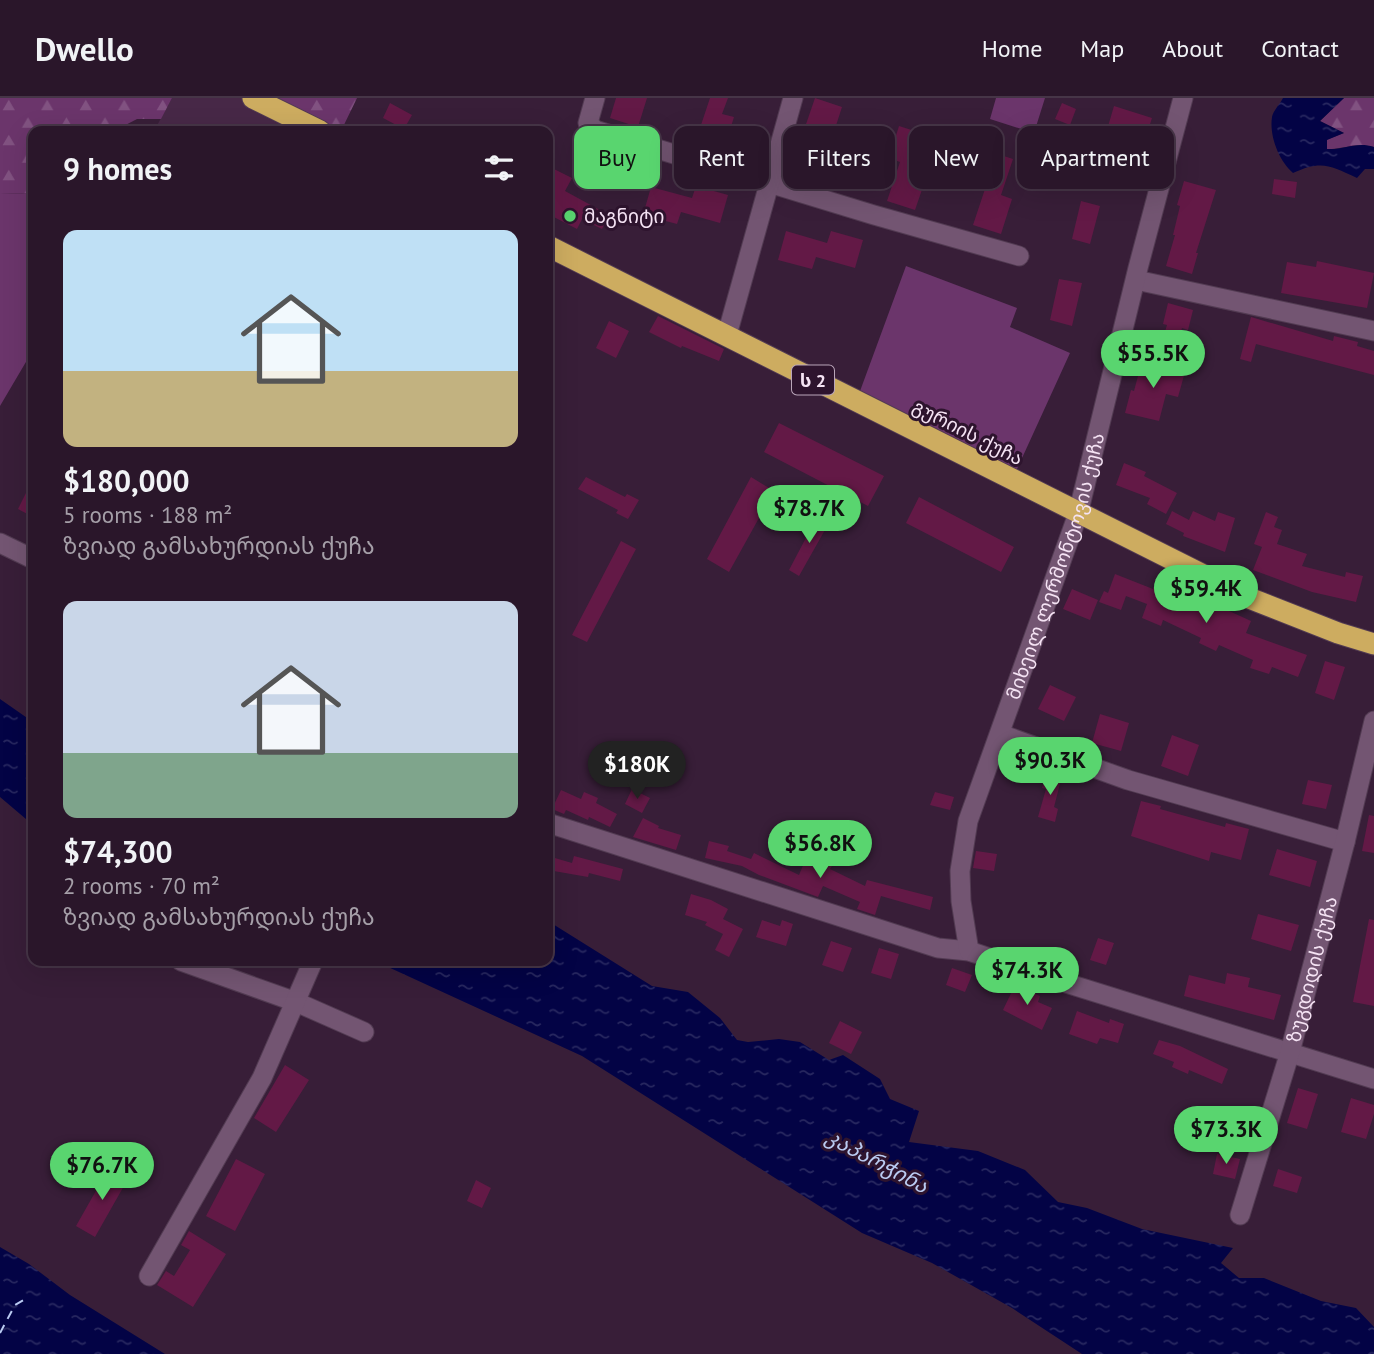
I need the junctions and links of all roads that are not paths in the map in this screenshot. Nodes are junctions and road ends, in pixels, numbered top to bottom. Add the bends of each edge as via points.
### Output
1 (253, 98) edge
2 (595, 98) edge
3 (793, 98) edge
4 (1183, 98) edge
5 (310, 126) edge
6 (771, 182) junction
7 (553, 248) edge
8 (1019, 256) dead end
9 (1136, 281) junction
10 (1374, 331) edge
11 (727, 335) junction
12 (1078, 514) junction
13 (0, 544) edge
14 (28, 557) edge
15 (1374, 644) edge
16 (1374, 721) edge
17 (1000, 734) junction
18 (553, 825) edge
19 (1345, 842) junction
20 (969, 951) junction
21 (195, 966) edge
22 (311, 966) edge
23 (296, 1002) junction
24 (364, 1032) dead end
25 (1290, 1052) junction
26 (1374, 1079) edge
27 (1240, 1215) dead end
28 (149, 1276) dead end

1 - 5 highway
2 - 6 street via 588,123 595,130
3 - 6 street
4 - 9 street, მიხეილ ლერმონტოვის ქუჩა
6 - 8 street
6 - 11 street
7 - 11 highway, გურიის ქუჩა / ს 2
9 - 10 street
9 - 12 street, მიხეილ ლერმონტოვის ქუჩა
11 - 12 highway, გურიის ქუჩა / ს 2
12 - 15 highway, გურიის ქუჩა / ს 2 via 1249,598
12 - 17 street, მიხეილ ლერმონტოვის ქუჩა
13 - 14 street
16 - 19 street, ზუგდიდის ქუჩა
17 - 19 street via 1128,780
17 - 20 street, მიხეილ ლერმონტოვის ქუჩა via 968,821 962,859 961,901
18 - 20 street via 938,948
19 - 25 street, ზუგდიდის ქუჩა
20 - 25 street
21 - 23 street
22 - 23 street
23 - 24 street
23 - 28 street via 262,1078
25 - 26 street
25 - 27 street, ზუგდიდის ქუჩა

